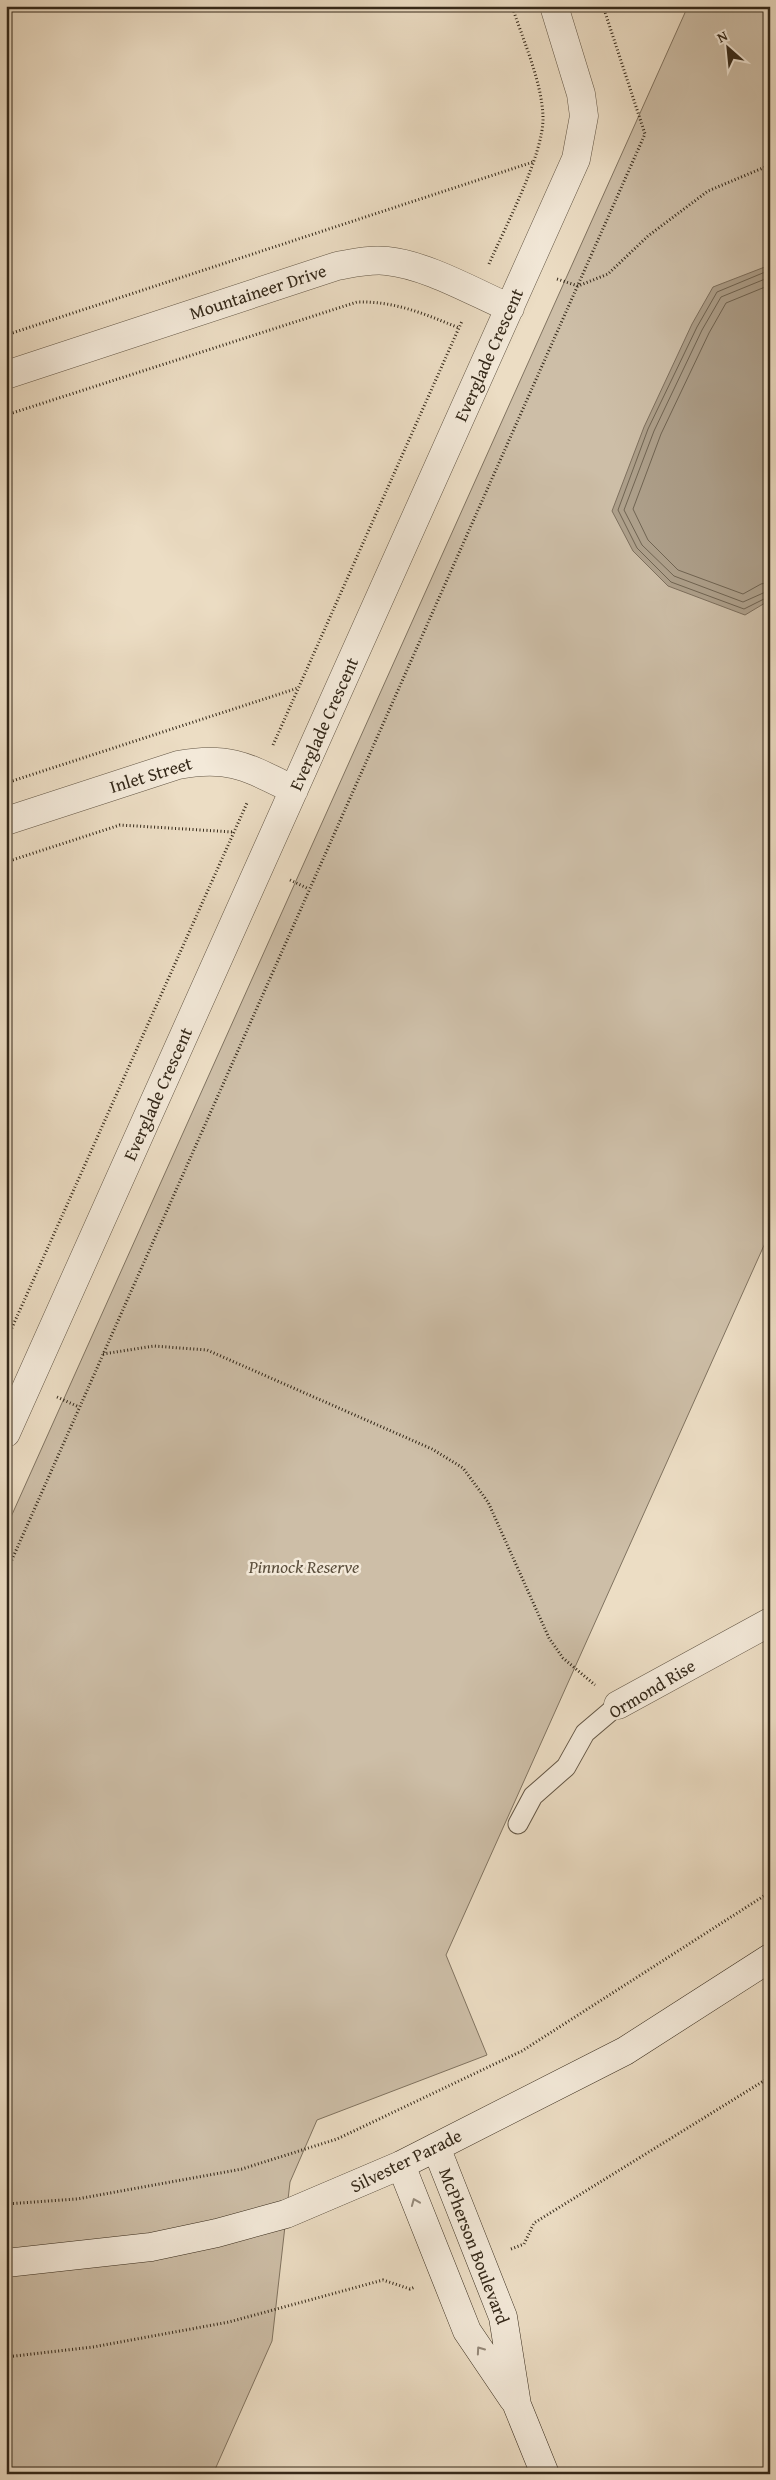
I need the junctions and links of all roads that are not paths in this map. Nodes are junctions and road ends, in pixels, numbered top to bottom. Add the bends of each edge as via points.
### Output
1 (554, 6) edge
2 (510, 308) junction
3 (6, 375) edge
4 (294, 790) junction
5 (6, 822) edge
6 (6, 1433) edge
7 (770, 1622) edge
8 (618, 1705) joint
9 (518, 1824) dead end
10 (770, 1958) edge
11 (436, 2147) junction
12 (400, 2166) junction
13 (6, 2263) edge
14 (517, 2405) junction
15 (539, 2472) edge

1 - 2 street, Everglade Crescent via 581,94 582,137 576,159
2 - 3 street, Mountaineer Drive via 407,265 363,261 337,266
2 - 4 street, Everglade Crescent
4 - 5 street, Inlet Street via 260,773 220,760 202,760 178,764
4 - 6 street, Everglade Crescent
7 - 8 street, Ormond Rise
8 - 9 lane, Ormond Rise via 585,1733 566,1767 533,1796
10 - 11 street, Silvester Parade via 624,2051
11 - 12 street, Silvester Parade
11 - 14 street, McPherson Boulevard via 503,2317
12 - 13 street, Silvester Parade via 286,2214 217,2233 151,2246
14 -> 12 street, McPherson Boulevard via 467,2331
14 - 15 street, McPherson Boulevard

